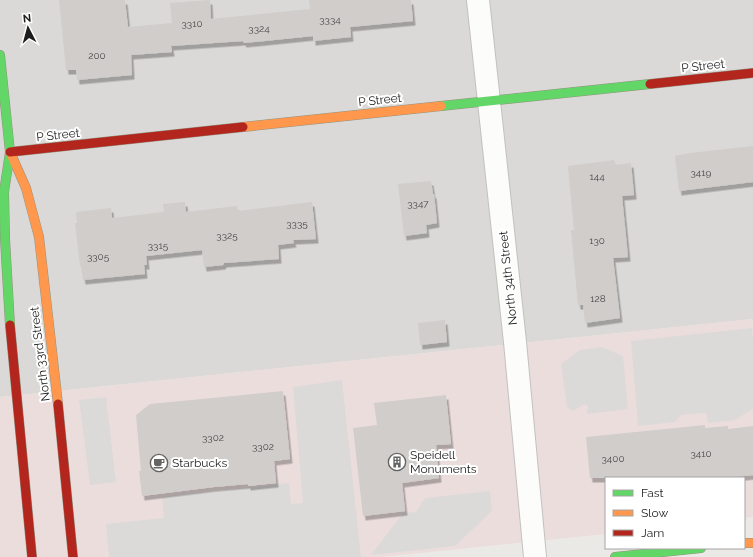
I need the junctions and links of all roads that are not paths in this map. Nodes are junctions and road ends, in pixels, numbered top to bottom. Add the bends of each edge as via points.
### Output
1 (478, 0) edge
2 (0, 55) edge
3 (753, 73) edge
4 (489, 101) junction
5 (10, 152) junction
6 (691, 549) edge
7 (32, 557) edge
8 (74, 557) edge
9 (535, 557) edge
10 (615, 557) edge

1 - 4 street, North 34th Street
2 - 5 main road, North 33rd Street
3 - 4 main road, P Street
4 - 5 main road, P Street
4 - 9 street, North 34th Street
5 - 7 main road, North 33rd Street via 4,192 5,239 11,339
5 - 8 main road, North 33rd Street via 26,188 38,237
6 - 10 main road

